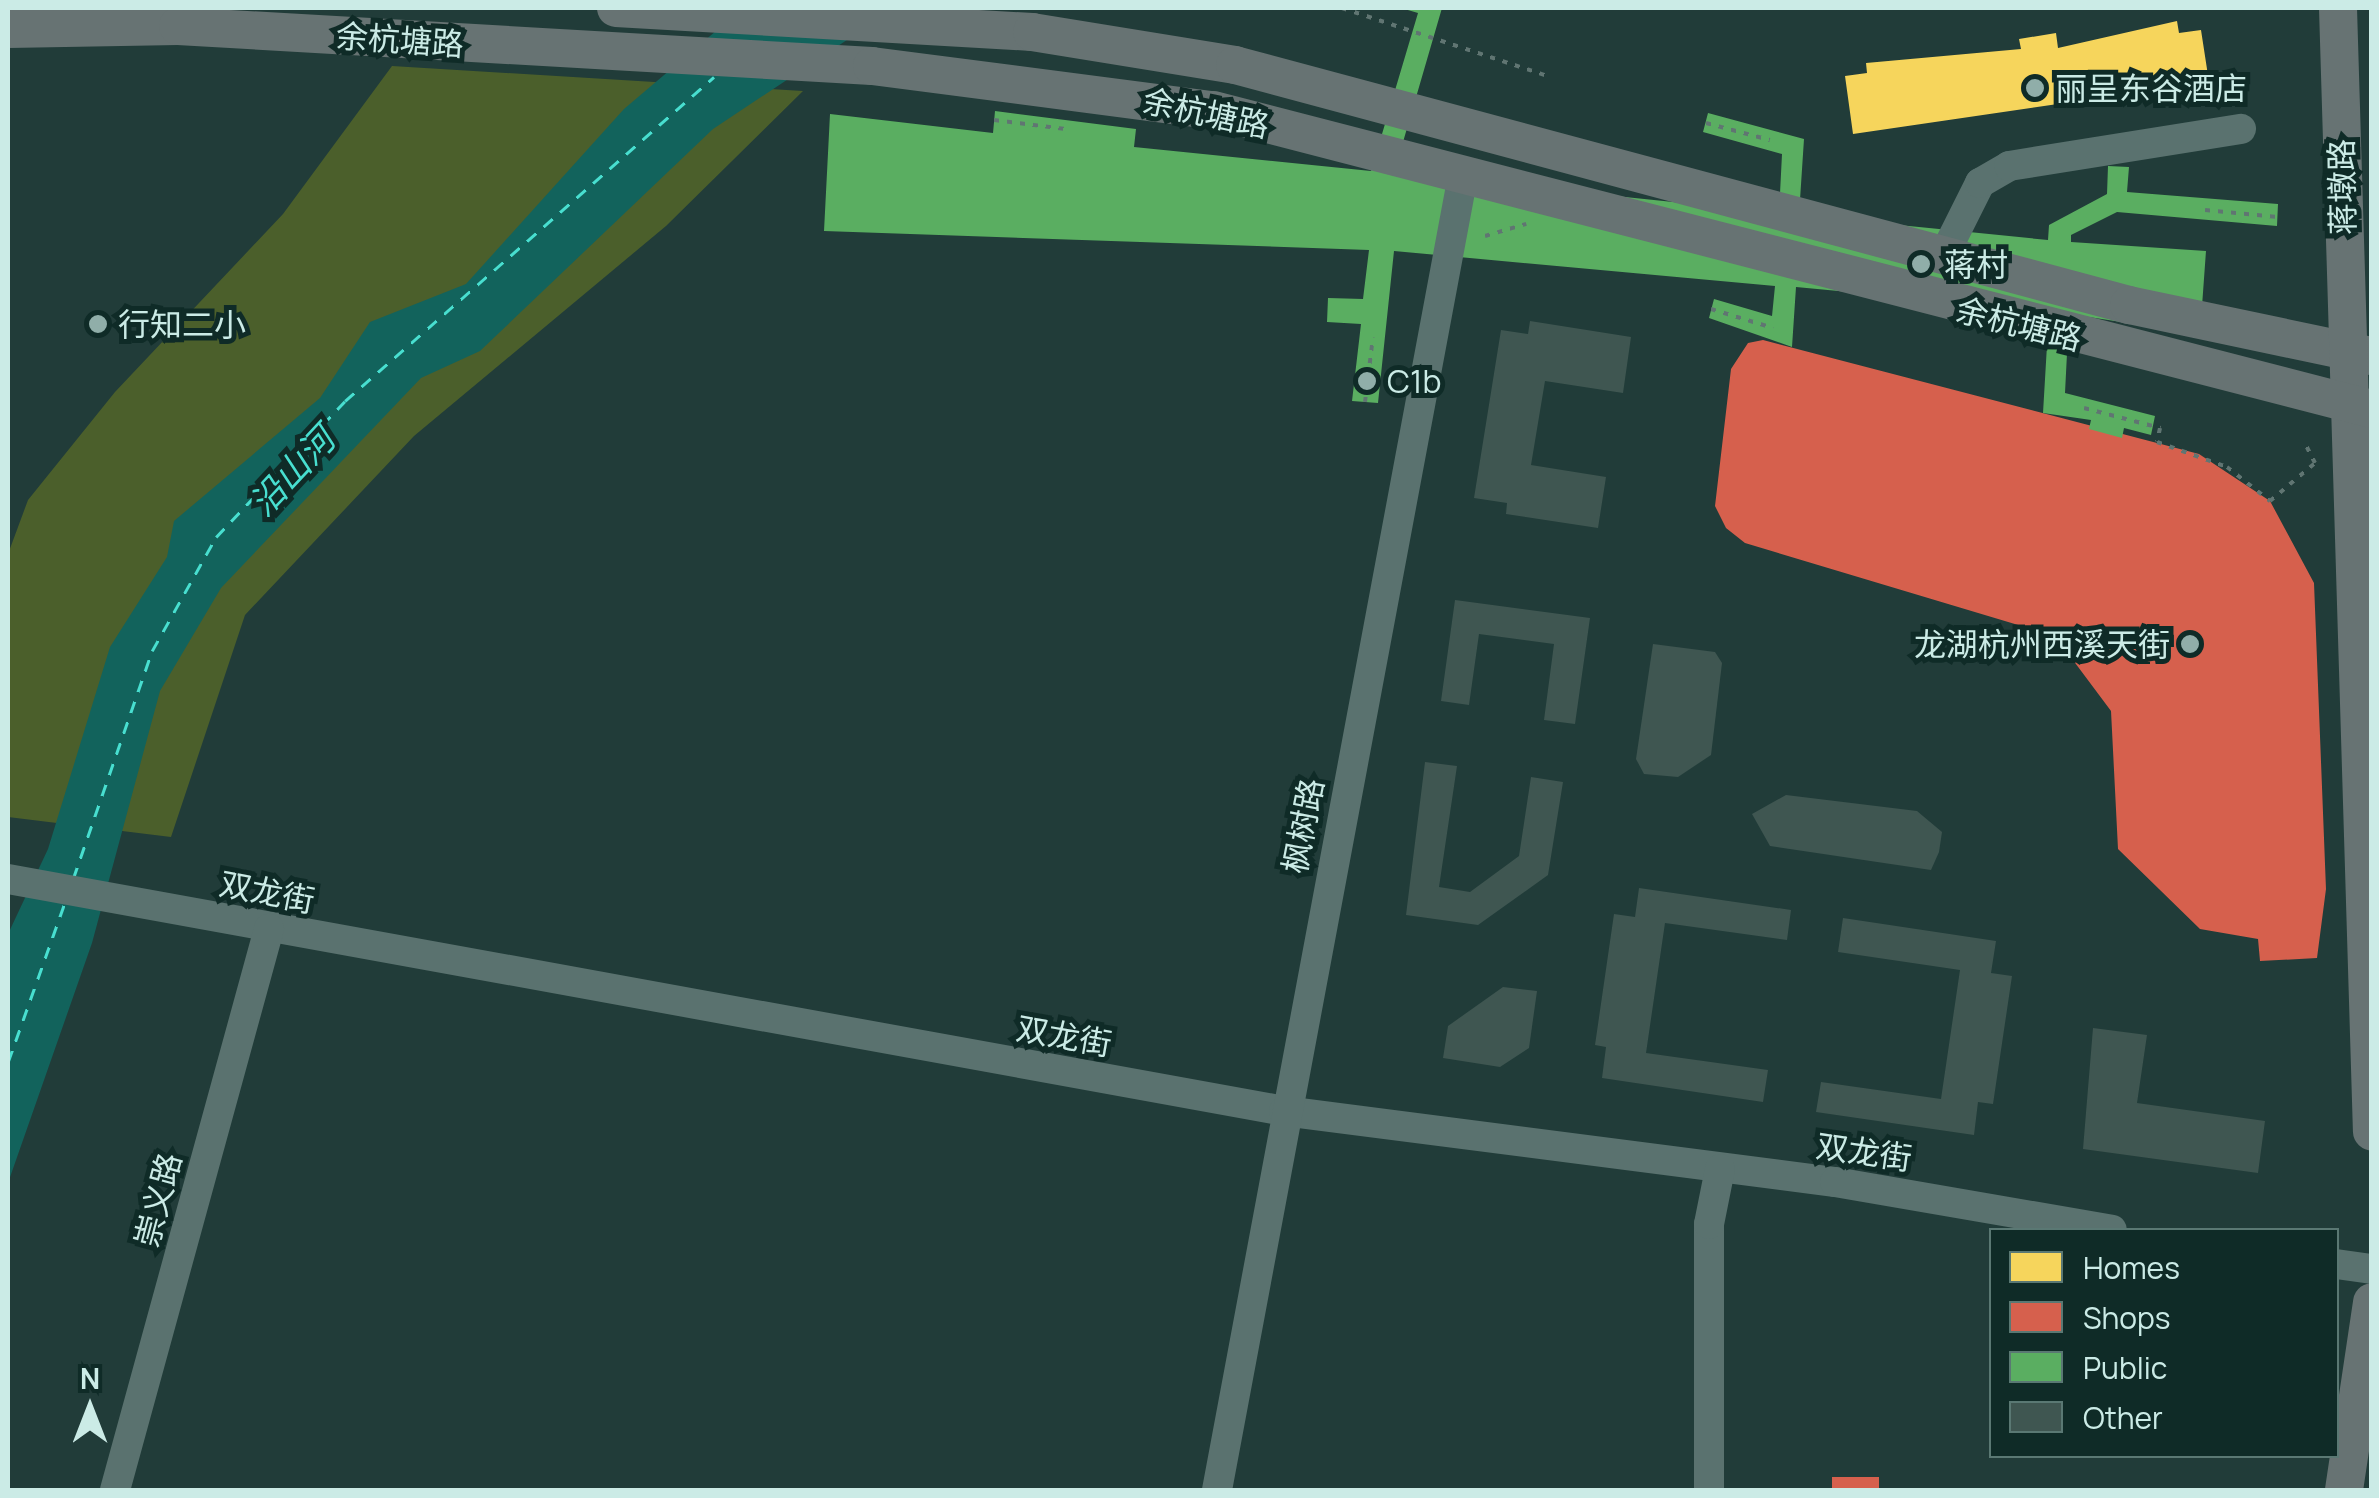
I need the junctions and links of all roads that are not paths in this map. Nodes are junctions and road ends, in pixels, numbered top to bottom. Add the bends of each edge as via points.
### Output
1 (616, 8) edge
2 (2338, 8) edge
3 (8, 28) edge
4 (2240, 128) dead end
5 (1463, 175) junction
6 (1943, 257) junction
7 (2359, 354) edge
8 (2360, 409) edge
9 (8, 880) edge
10 (269, 929) junction
11 (1284, 1111) junction
12 (2372, 1131) edge
13 (1720, 1170) junction
14 (2099, 1228) edge
15 (2339, 1264) edge
16 (2372, 1268) edge
17 (2372, 1302) edge
18 (115, 1490) edge
19 (1217, 1490) edge
20 (1709, 1490) edge
21 (2344, 1490) edge

1 - 6 main road, 余杭塘路 via 1032,32 1235,65
2 - 7 main road, 蒋墩路
3 - 5 main road, 余杭塘路 via 178,26 872,66 1212,110
4 - 6 street via 2009,166 1980,184
5 - 8 main road, 余杭塘路
5 - 11 street, 枫树路
6 - 7 main road, 余杭塘路
7 - 8 main road, 蒋墩路
8 - 12 main road, 蒋墩路
9 - 10 street, 双龙街
10 - 11 street, 双龙街
10 - 18 street, 崇义路
11 - 13 street, 双龙街
11 - 19 street, 枫树路
13 - 14 street, 双龙街
13 - 20 street via 1710,1224
15 - 16 street
17 - 21 main road

